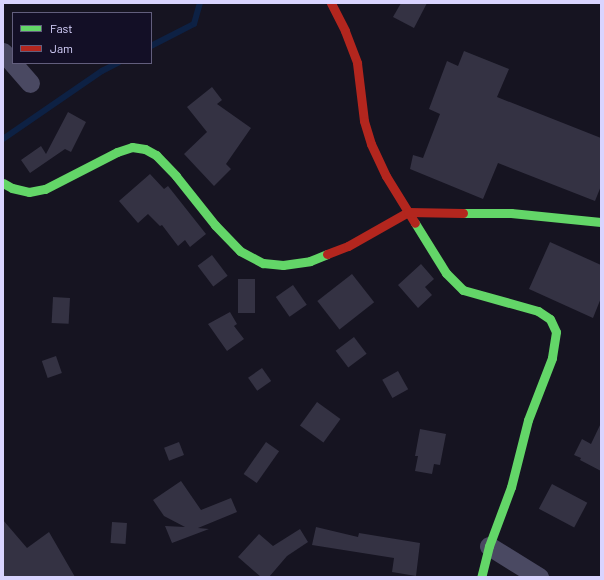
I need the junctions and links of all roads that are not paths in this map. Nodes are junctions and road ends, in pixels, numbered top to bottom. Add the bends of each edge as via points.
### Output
1 (331, 3) edge
2 (3, 52) edge
3 (12, 62) edge
4 (13, 64) edge
5 (30, 83) dead end
6 (3, 182) edge
7 (408, 212) junction
8 (601, 222) edge
9 (489, 546) junction
10 (481, 577) edge
11 (539, 577) edge

1 - 7 street via 357,63 360,97 371,144 386,176
2 - 3 street
4 - 5 street
6 - 7 street via 12,188 29,192 45,189 117,152 132,147 145,149 156,155 176,176 214,225 240,251 263,263 283,265 310,261 348,246
7 - 8 street via 511,213
7 - 9 street via 446,273 463,290 538,311 550,319 556,332 552,358 528,420 511,488
9 - 10 street
9 - 11 street

